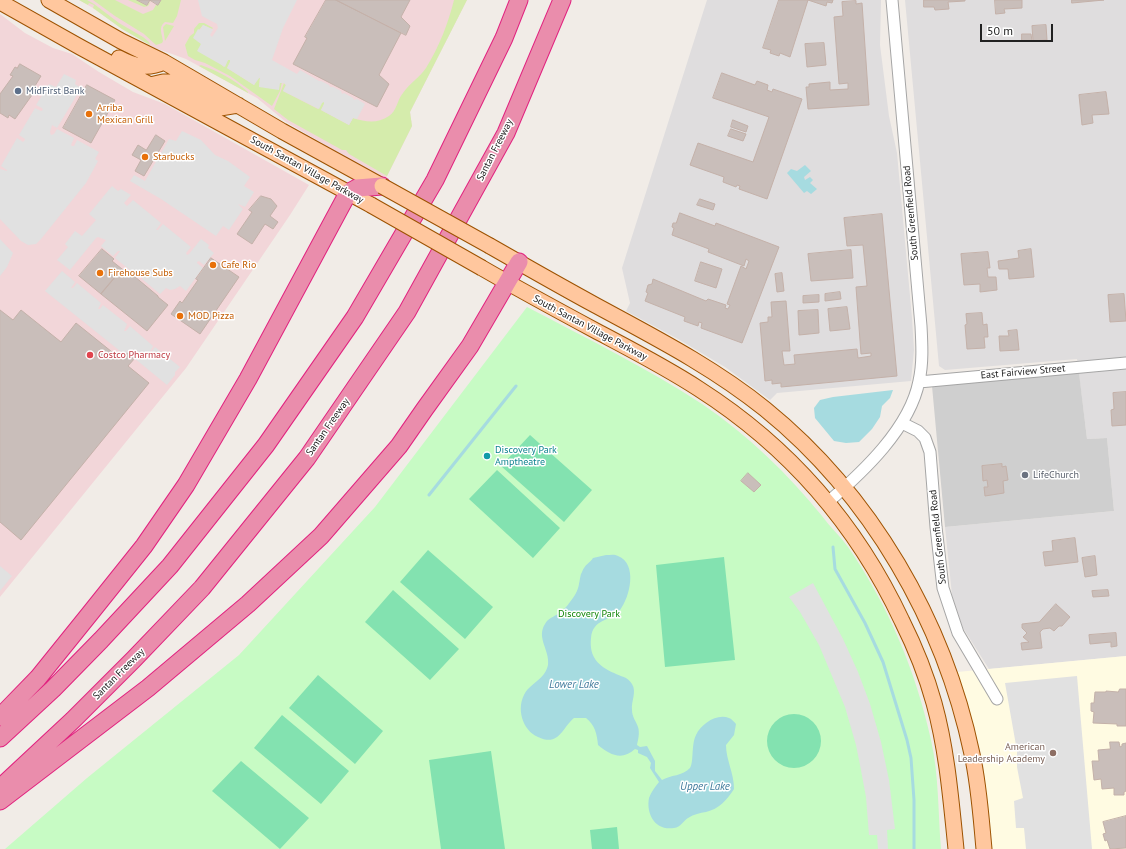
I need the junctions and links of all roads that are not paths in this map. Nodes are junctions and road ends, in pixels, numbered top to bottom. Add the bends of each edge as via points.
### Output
1 (49, 0) edge
2 (519, 0) edge
3 (562, 0) edge
4 (892, 0) edge
5 (0, 2) edge
6 (80, 47) junction
7 (164, 62) junction
8 (150, 85) junction
9 (238, 105) junction
10 (382, 186) junction
11 (348, 193) junction
12 (519, 262) junction
13 (507, 283) junction
14 (1126, 363) edge
15 (919, 382) junction
16 (902, 423) junction
17 (845, 488) junction
18 (828, 502) junction
19 (997, 699) dead end
20 (0, 717) edge
21 (0, 738) edge
22 (0, 788) edge
23 (0, 801) edge
24 (956, 849) edge
25 (984, 849) edge

1 - 7 main road
2 - 21 highway via 504,38 435,180 355,317 266,445 170,566 53,689
3 - 22 highway, Santan Freeway via 506,133 407,312 307,458 202,588 73,720
4 - 15 street, South Greenfield Road via 921,326 922,362
5 - 6 main road, South Santan Village Parkway
6 - 7 main road via 106,51 140,67 156,66
6 - 8 main road, South Santan Village Parkway
7 - 9 main road
8 - 9 main road via 173,82 220,108
8 - 11 main road, South Santan Village Parkway
9 - 10 main road
10 - 11 highway via 361,187
10 - 12 main road, bridge
11 - 13 main road, South Santan Village Parkway, bridge
11 - 20 highway via 248,379 186,486 144,546 97,605 38,678
12 - 13 highway
12 - 17 main road via 674,347 727,381 790,431
13 - 18 main road, South Santan Village Parkway via 698,388 758,432
13 - 23 highway via 470,346 399,446 321,536 248,604 148,688
14 - 15 street, East Fairview Street
15 - 16 street, South Greenfield Road via 910,410
16 - 17 street, South Greenfield Road
16 - 19 street, South Greenfield Road via 918,431 925,438 930,452 943,588 958,633
17 - 18 street, South Greenfield Road
17 - 25 main road via 900,566 941,654 960,707 972,755
18 - 24 main road, South Santan Village Parkway via 885,585 925,672 945,755

